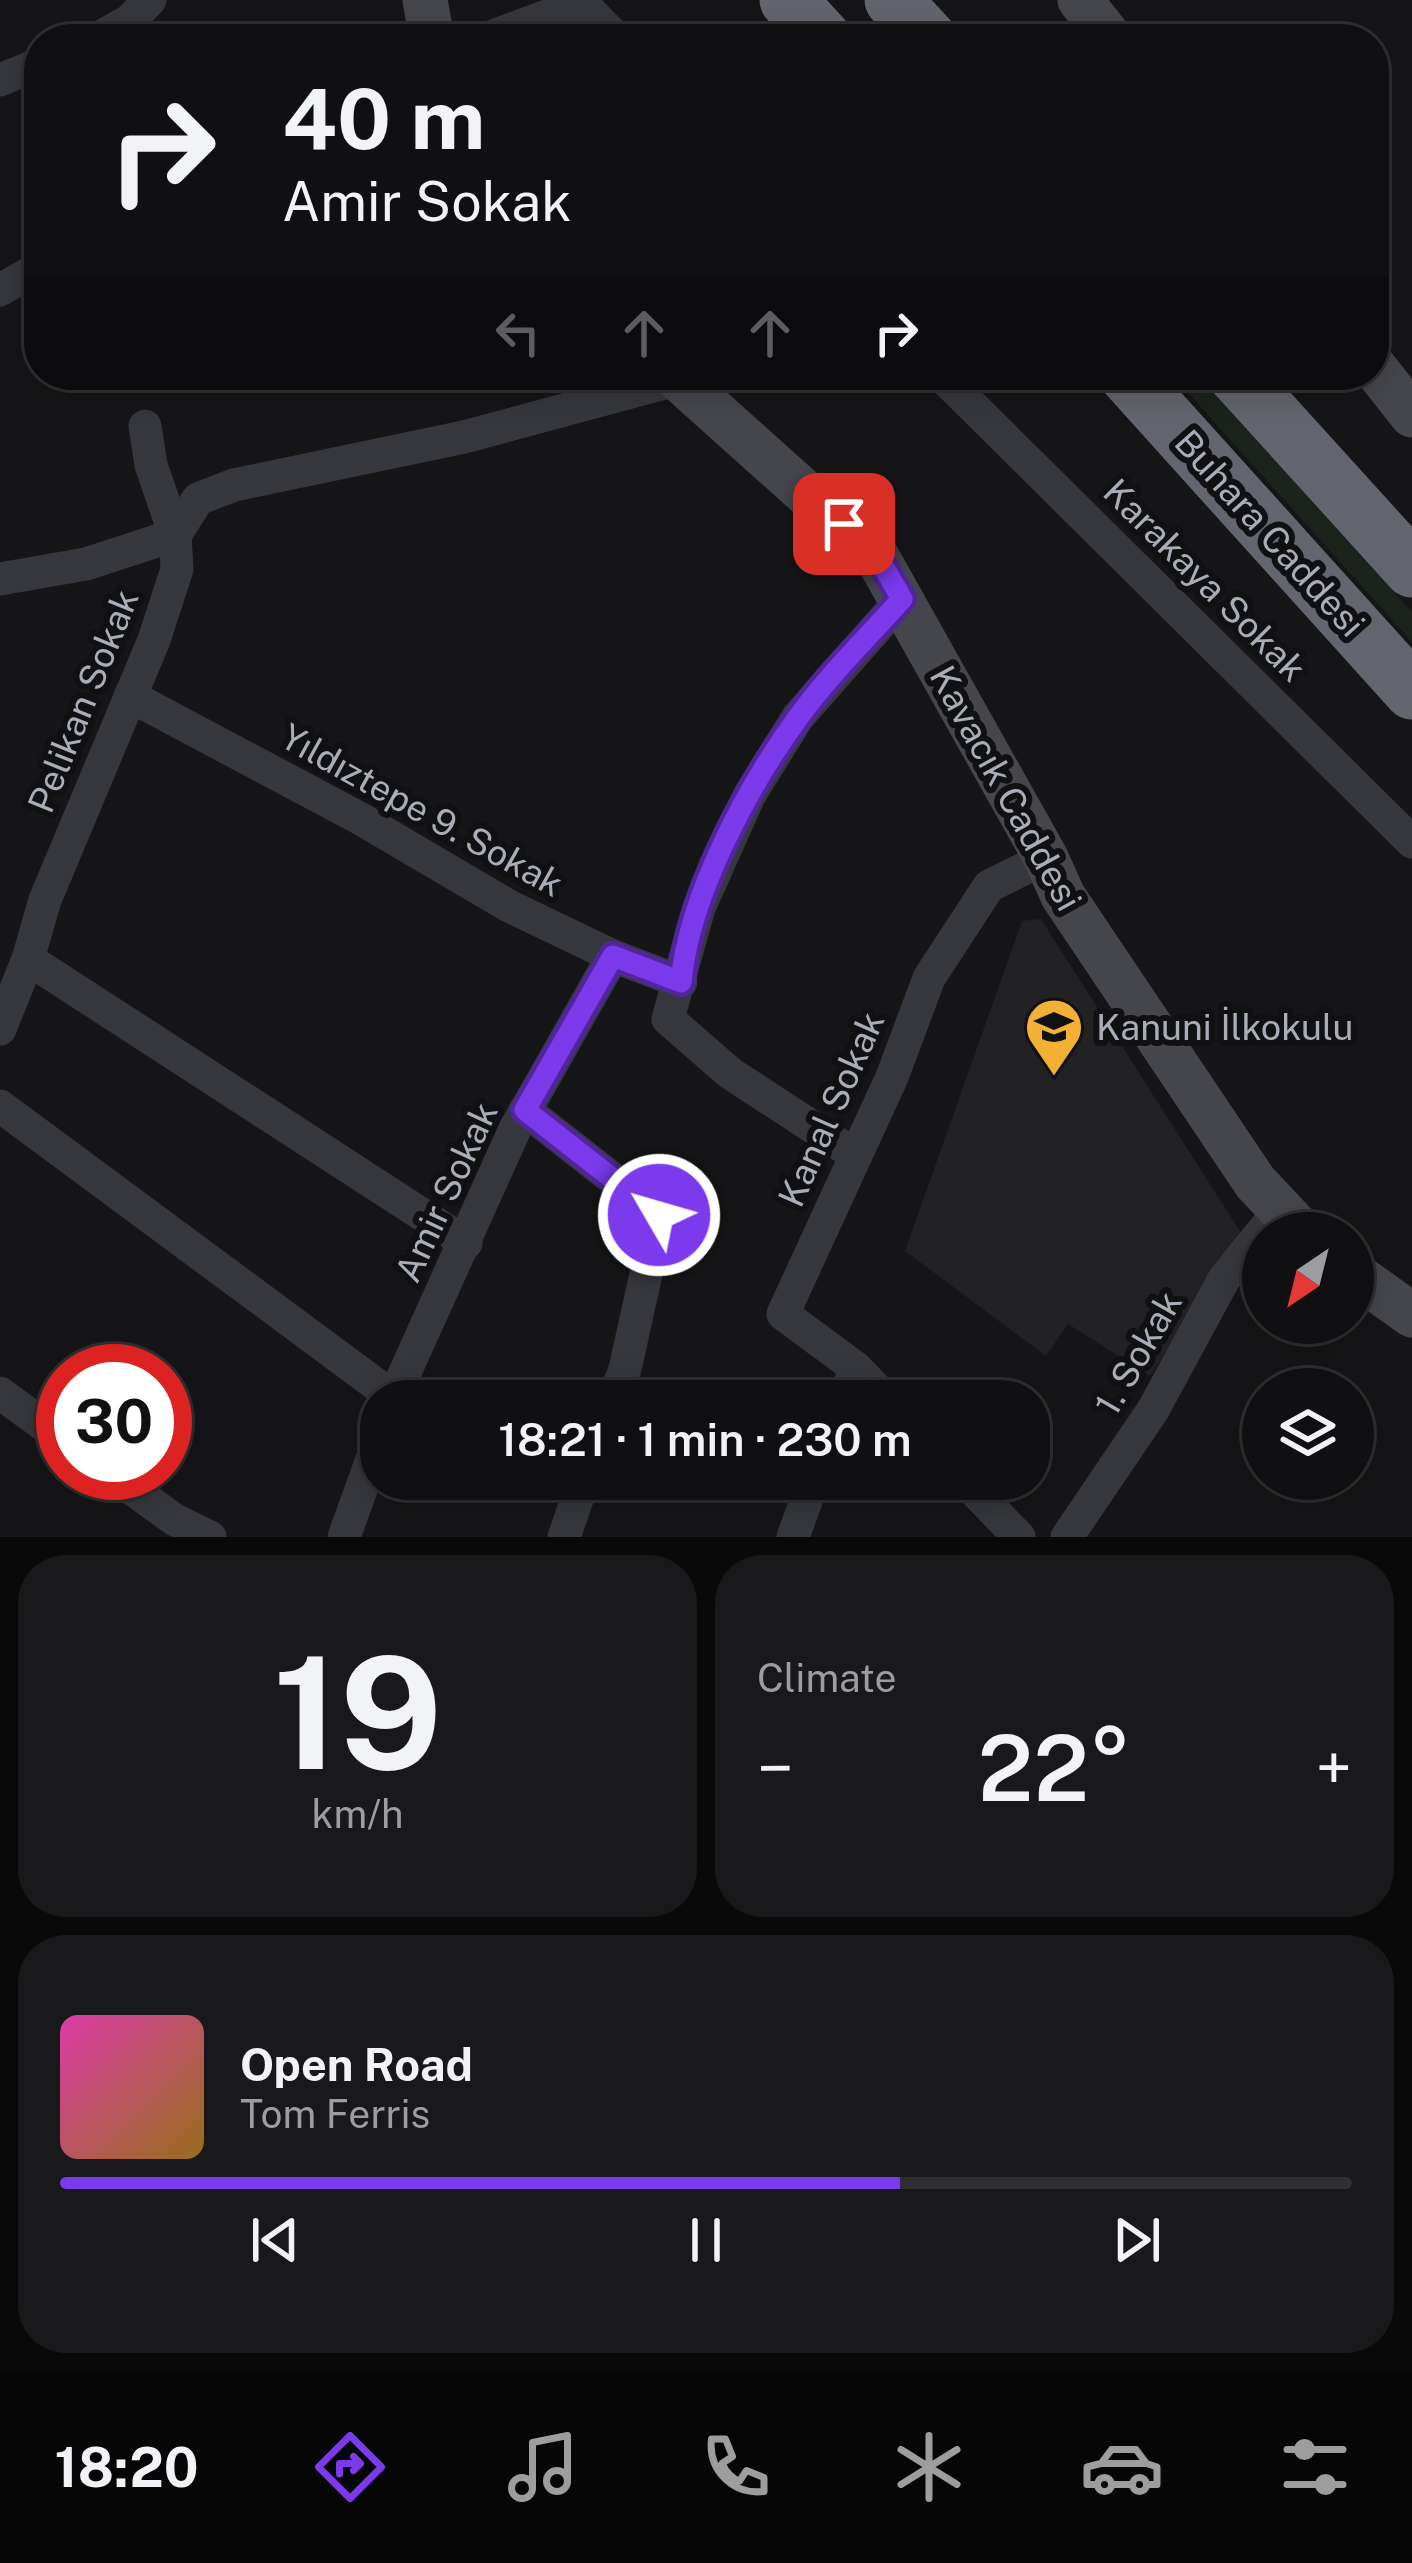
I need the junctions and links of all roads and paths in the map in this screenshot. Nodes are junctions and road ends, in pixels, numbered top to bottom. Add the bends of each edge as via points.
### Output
1 (150, 0) edge
2 (788, 0) edge
3 (892, 0) edge
4 (1080, 0) edge
5 (124, 24) edge
6 (525, 24) edge
7 (602, 24) edge
8 (810, 24) edge
9 (915, 24) edge
10 (1099, 24) edge
11 (1389, 386) edge
12 (629, 390) edge
13 (691, 390) edge
14 (956, 390) edge
15 (1141, 390) edge
16 (1250, 390) edge
17 (1412, 415) edge
18 (145, 426) dead end
19 (176, 536) junction
20 (1412, 568) edge
21 (0, 579) edge
22 (902, 599) junction
23 (1412, 691) edge
24 (130, 695) junction
25 (1412, 842) edge
26 (1046, 858) junction
27 (613, 956) junction
28 (28, 958) junction
29 (681, 982) junction
30 (0, 1029) edge
31 (0, 1106) edge
32 (525, 1110) junction
33 (854, 1154) junction
34 (1282, 1212) edge
35 (466, 1243) junction
36 (1242, 1264) edge
37 (1374, 1286) edge
38 (1409, 1307) edge
39 (856, 1368) junction
40 (368, 1380) edge
41 (402, 1380) edge
42 (621, 1380) edge
43 (851, 1380) edge
44 (867, 1380) edge
45 (0, 1393) edge
46 (36, 1419) edge
47 (360, 1499) edge
48 (147, 1500) edge
49 (577, 1500) edge
50 (806, 1500) edge
51 (983, 1500) edge
52 (348, 1536) edge
53 (210, 1537) edge
54 (564, 1537) edge
55 (793, 1537) edge
56 (1019, 1537) edge
57 (1067, 1537) edge

1 - 5 street
2 - 8 highway
3 - 9 highway
4 - 10 street
6 - 7 street via 582,3
11 - 17 street
12 - 19 street via 464,436 234,485 198,499
13 - 22 street, Kavacık Caddesi via 861,540
14 - 25 street, Karakaya Sokak
15 - 23 highway, Buhara Caddesi
16 - 20 highway
18 - 19 street
19 - 21 street
19 - 24 street, Pelikan Sokak via 177,568
22 - 26 street, Kavacık Caddesi
22 - 29 street via 798,717 749,796 699,908
24 - 27 street, Yıldıztepe 9. Sokak
24 - 28 street, Pelikan Sokak
26 - 33 street, Kanal Sokak via 989,886 929,978
26 - 34 street, Kavacık Caddesi via 1106,963
27 - 29 street, Yıldıztepe 9. Sokak
27 - 32 street, Amir Sokak
28 - 30 street, Pelikan Sokak
28 - 35 street
29 - 33 street via 668,1019 730,1072
31 - 40 street
32 - 35 street, Amir Sokak
32 - 42 street via 659,1215
33 - 39 street, Kanal Sokak via 783,1314
35 - 41 street, Amir Sokak
36 - 57 street, 1. Sokak via 1224,1279 1153,1410
37 - 38 street
39 - 43 street
39 - 44 street
45 - 46 street
47 - 52 street
48 - 53 street
49 - 54 street
50 - 55 street
51 - 56 street

